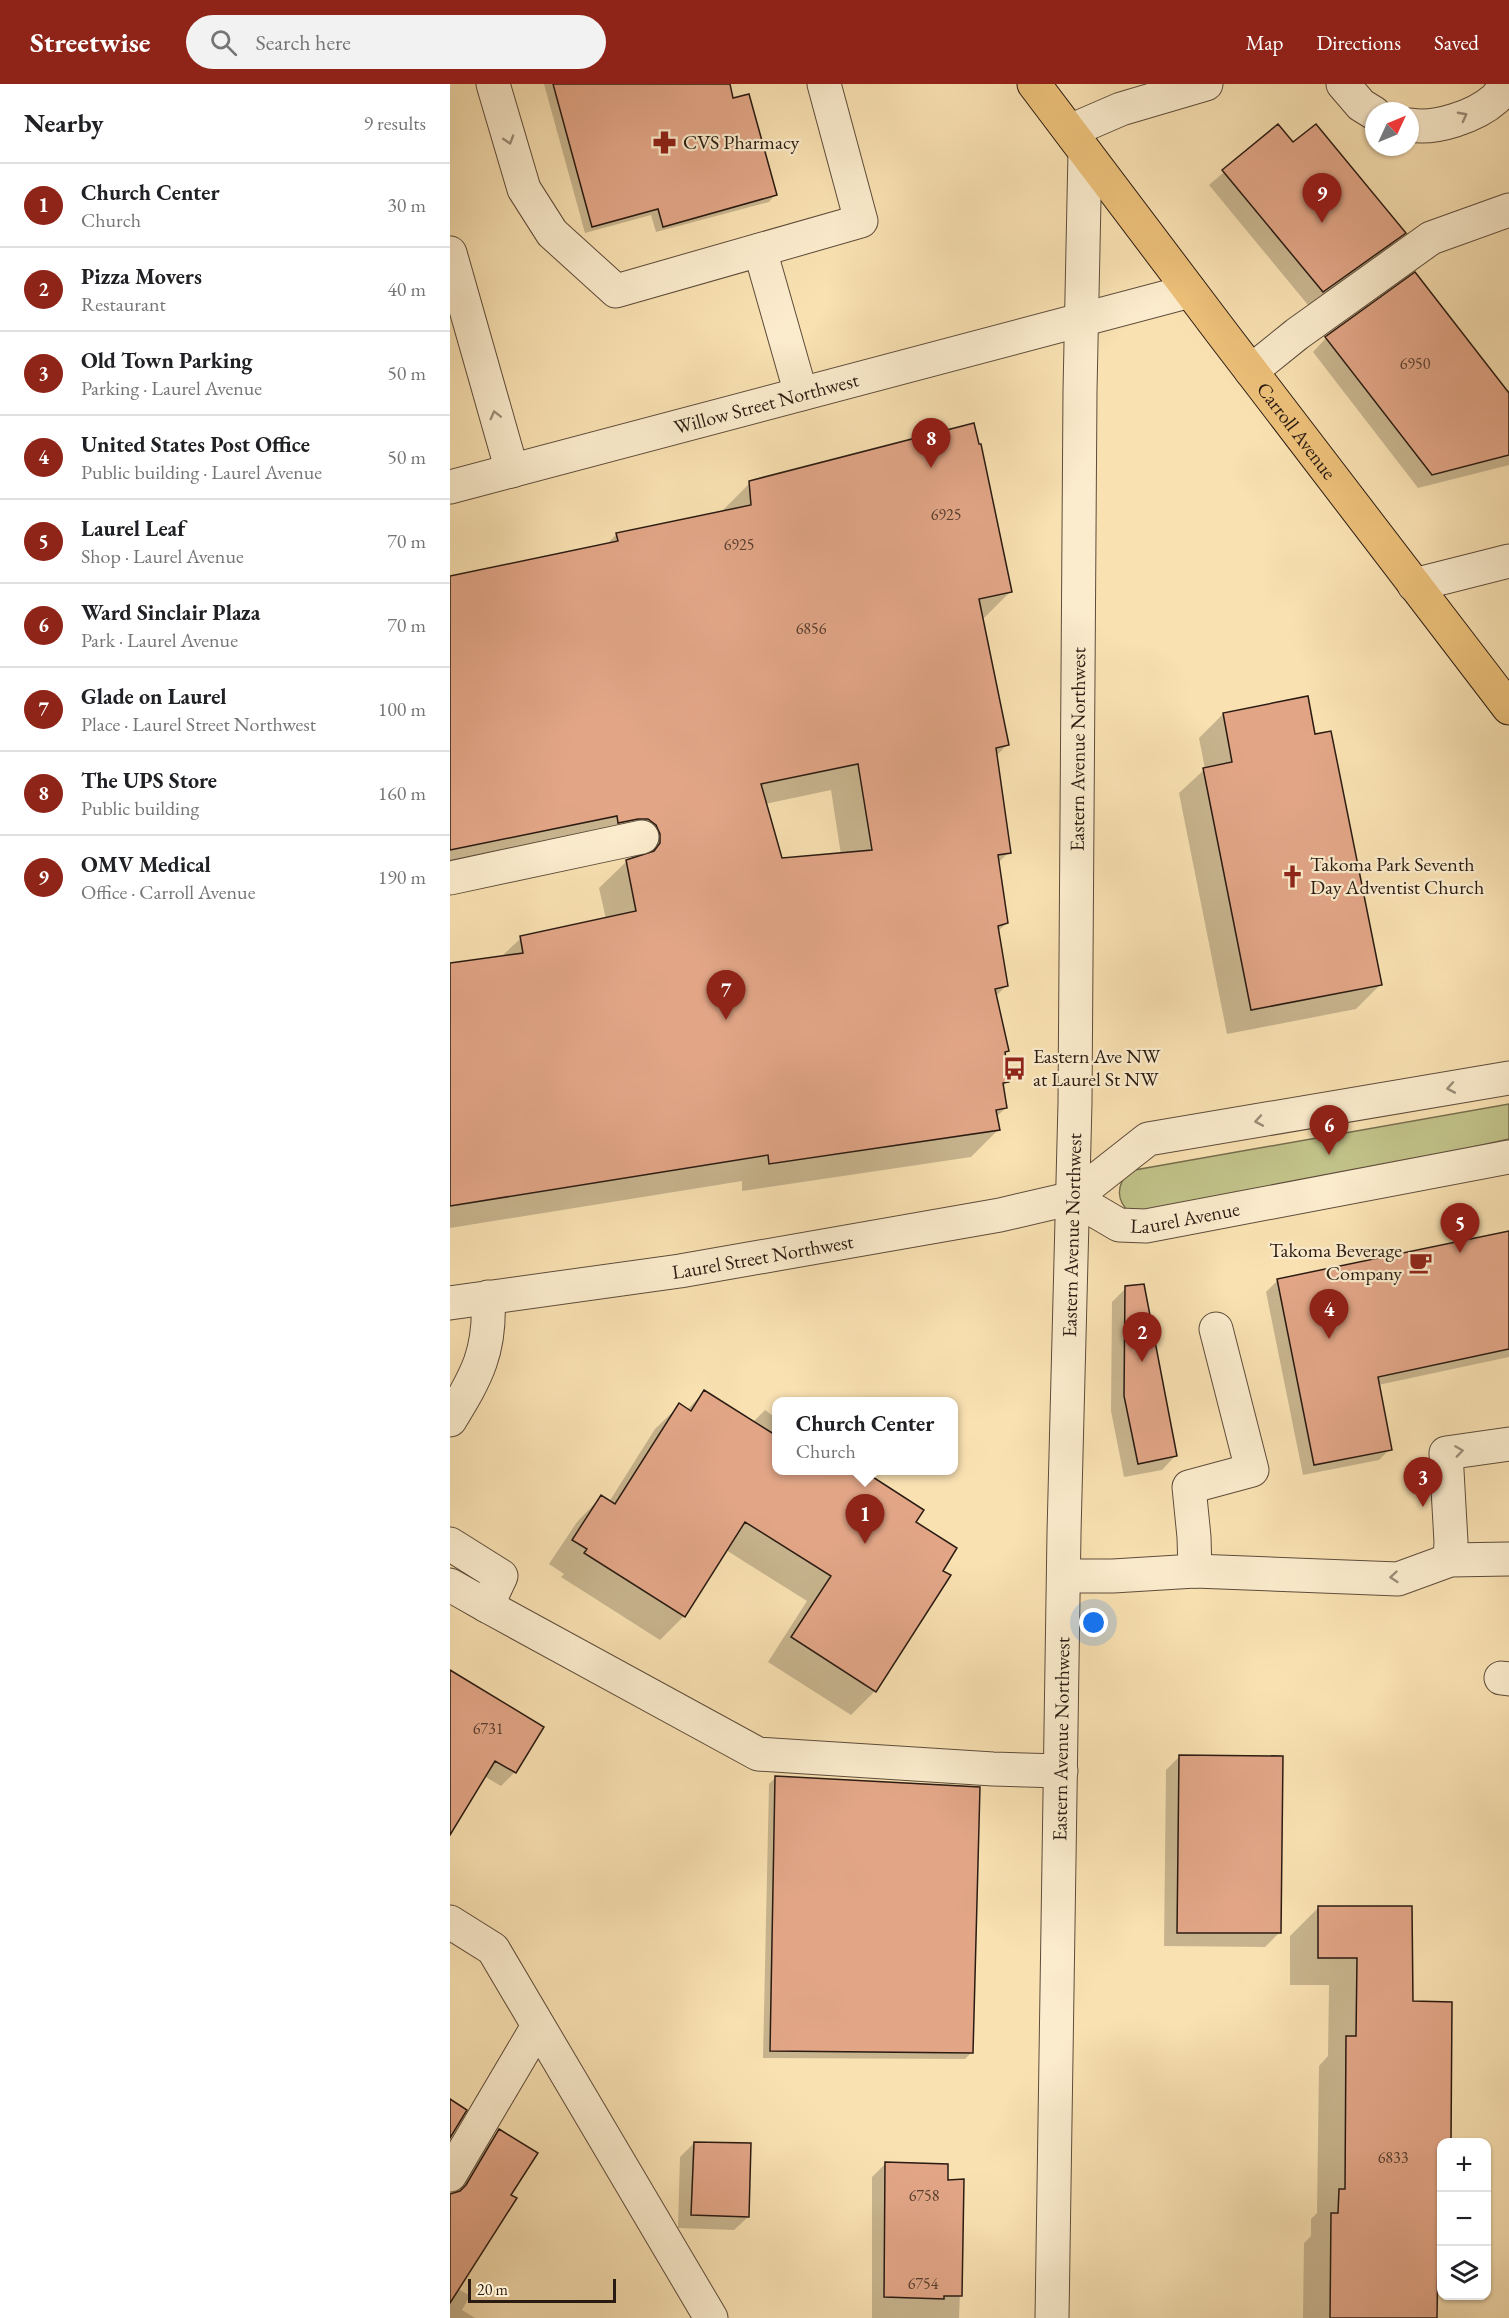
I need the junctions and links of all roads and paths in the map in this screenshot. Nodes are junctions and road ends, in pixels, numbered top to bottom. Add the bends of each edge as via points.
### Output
1 (493, 84) edge
2 (824, 84) edge
3 (1034, 84) edge
4 (1206, 84) edge
5 (1343, 84) edge
6 (1507, 84) edge
7 (1365, 107) edge
8 (1419, 127) edge
9 (1077, 141) junction
10 (1509, 210) edge
11 (760, 250) junction
12 (450, 253) edge
13 (1190, 291) junction
14 (1083, 321) junction
15 (1251, 371) junction
16 (801, 394) junction
17 (512, 471) junction
18 (450, 487) edge
19 (1509, 561) edge
20 (1414, 585) junction
21 (1509, 708) edge
22 (642, 837) dead end
23 (450, 878) edge
24 (1509, 1078) edge
25 (1509, 1158) edge
26 (1073, 1198) junction
27 (488, 1298) junction
28 (450, 1303) edge
29 (1216, 1329) dead end
30 (450, 1420) edge
31 (1509, 1444) edge
32 (450, 1544) edge
33 (1509, 1559) edge
34 (1450, 1560) junction
35 (1195, 1571) junction
36 (1064, 1576) junction
37 (450, 1585) edge
38 (487, 1606) junction
39 (1061, 1771) junction
40 (450, 1922) edge
41 (538, 2026) junction
42 (450, 2175) edge
43 (711, 2318) edge
44 (1052, 2318) edge

1 -> 11 street via 524,189 552,233 616,291
2 - 11 street via 861,221
3 - 9 main road, Carroll Avenue
4 - 9 street via 1120,109
5 - 7 street
8 -> 6 street via 1455,121 1494,100
9 - 13 main road, Carroll Avenue
9 - 14 street, Eastern Avenue Northwest
10 - 15 street via 1431,238
11 - 16 street
17 -> 12 street
13 - 14 street, Willow Street Northwest
13 - 15 main road, Carroll Avenue
14 - 16 street, Willow Street Northwest
14 - 26 street, Eastern Avenue Northwest
15 - 20 main road, Carroll Avenue
16 - 17 street, Willow Street Northwest
17 - 18 street, Willow Street Northwest
19 - 20 street
20 - 21 main road, Carroll Avenue
22 - 23 street
24 -> 26 street via 1148,1139
25 - 26 street, Laurel Avenue via 1146,1226 1119,1225
26 - 27 street, Laurel Street Northwest via 1000,1215 680,1271
26 - 36 street, Eastern Avenue Northwest
27 - 28 street, Laurel Street Northwest
27 - 30 street via 488,1333 480,1367
29 - 35 street via 1252,1470 1189,1487
34 -> 31 street via 1446,1453
32 - 38 street via 501,1576
33 - 34 street
34 -> 35 street via 1398,1579
35 - 36 street
36 - 39 street, Eastern Avenue Northwest
37 - 38 street
38 - 39 street via 758,1754
39 - 44 street, Eastern Avenue Northwest
40 - 41 street via 493,1949
41 - 42 street
41 - 43 street

